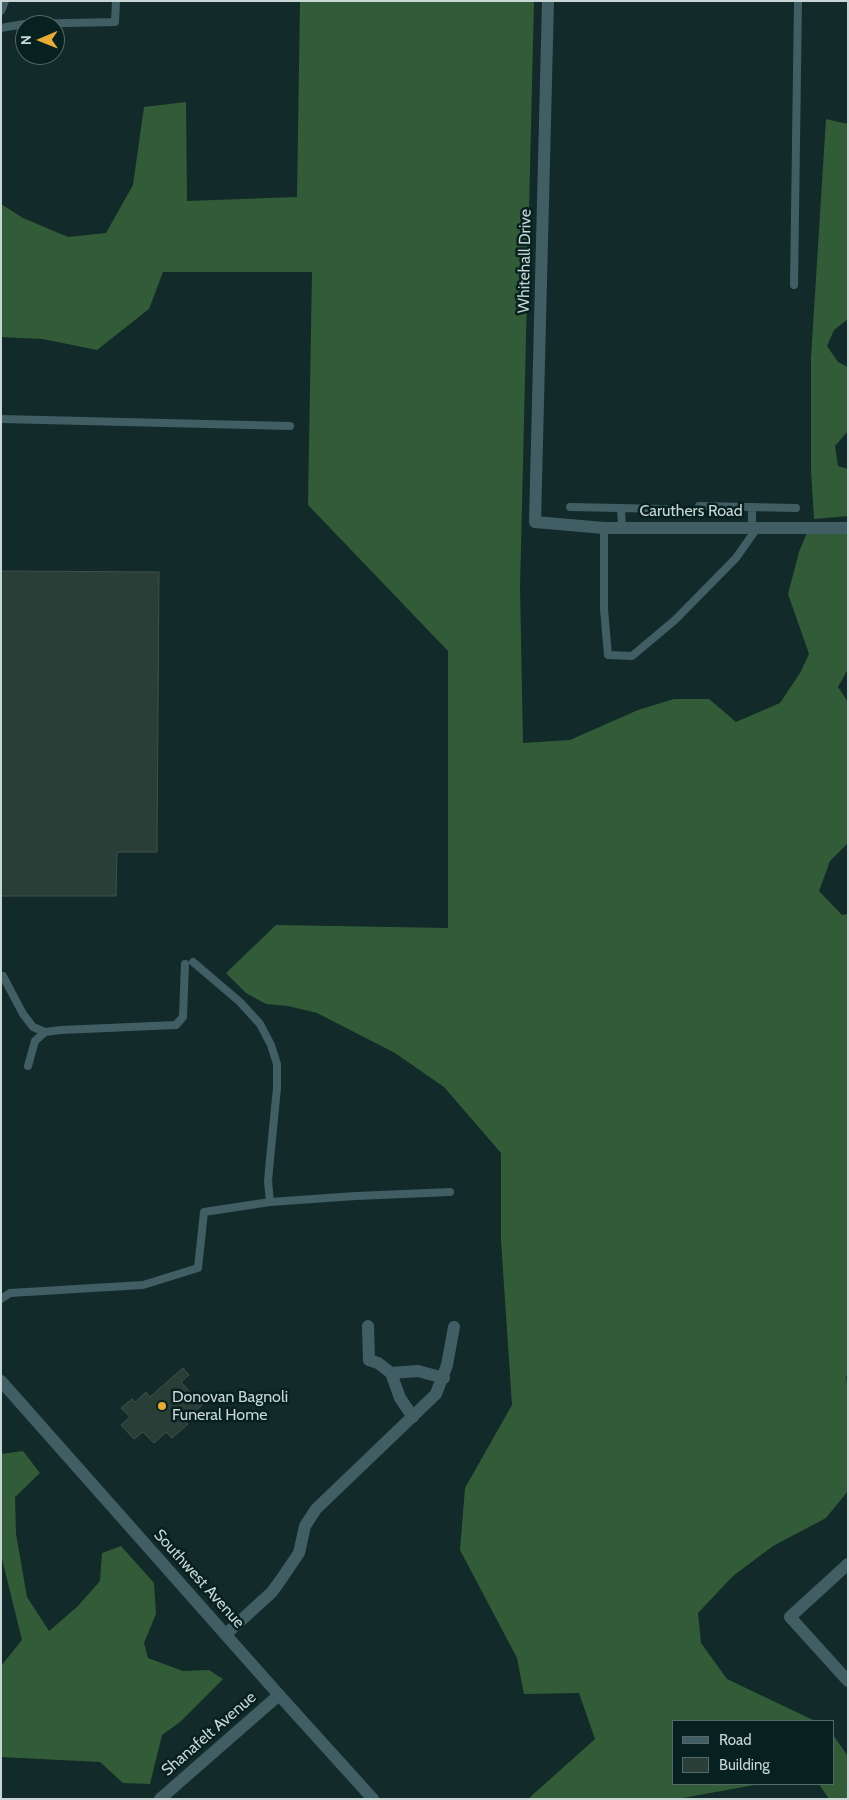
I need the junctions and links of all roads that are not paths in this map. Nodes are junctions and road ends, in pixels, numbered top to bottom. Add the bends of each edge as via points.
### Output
1 (5, 1) edge
2 (116, 1) edge
3 (548, 1) edge
4 (798, 1) edge
5 (1, 11) edge
6 (1, 28) edge
7 (794, 285) dead end
8 (1, 419) edge
9 (290, 426) dead end
10 (699, 506) dead end
11 (570, 507) dead end
12 (752, 507) junction
13 (621, 508) junction
14 (666, 508) dead end
15 (796, 508) dead end
16 (535, 522) joint
17 (604, 528) junction
18 (622, 528) junction
19 (754, 528) junction
20 (848, 528) edge
21 (3, 976) dead end
22 (45, 1032) junction
23 (28, 1066) dead end
24 (450, 1192) dead end
25 (270, 1202) junction
26 (1, 1299) edge
27 (368, 1326) dead end
28 (454, 1327) dead end
29 (391, 1373) junction
30 (444, 1378) junction
31 (1, 1381) edge
32 (413, 1417) junction
33 (848, 1564) edge
34 (226, 1634) junction
35 (848, 1681) edge
36 (278, 1695) junction
37 (160, 1799) edge
38 (373, 1799) edge

1 - 5 lane
2 - 6 lane via 115,22 24,24
3 - 16 street, Whitehall Drive
4 - 7 lane
8 - 9 lane
10 - 12 lane
11 - 13 lane
12 - 15 lane
12 - 19 lane
13 - 14 lane
13 - 18 lane
16 - 17 street, Caruthers Road
17 - 18 street, Caruthers Road
17 - 19 lane via 604,609 608,655 632,656 675,620 736,558
18 - 19 street, Caruthers Road
19 - 20 street, Caruthers Road
21 - 22 lane via 23,1014 33,1027
22 - 23 lane via 35,1041
22 - 25 lane via 176,1025 183,1017 189,963 240,1002 260,1024 272,1045 277,1064 277,1088 268,1181
24 - 25 lane
25 - 26 lane via 204,1212 198,1268 143,1285 10,1293
27 - 29 street via 369,1360
28 - 30 street
29 - 30 street via 418,1371
29 - 32 street via 400,1398
30 - 32 street via 436,1394
31 - 34 street, Southwest Avenue
32 - 34 street via 316,1509 305,1526 299,1553 272,1592
33 - 35 street via 790,1617
34 - 36 street, Southwest Avenue
36 - 37 street, Shanafelt Avenue
36 - 38 street, Southwest Avenue

